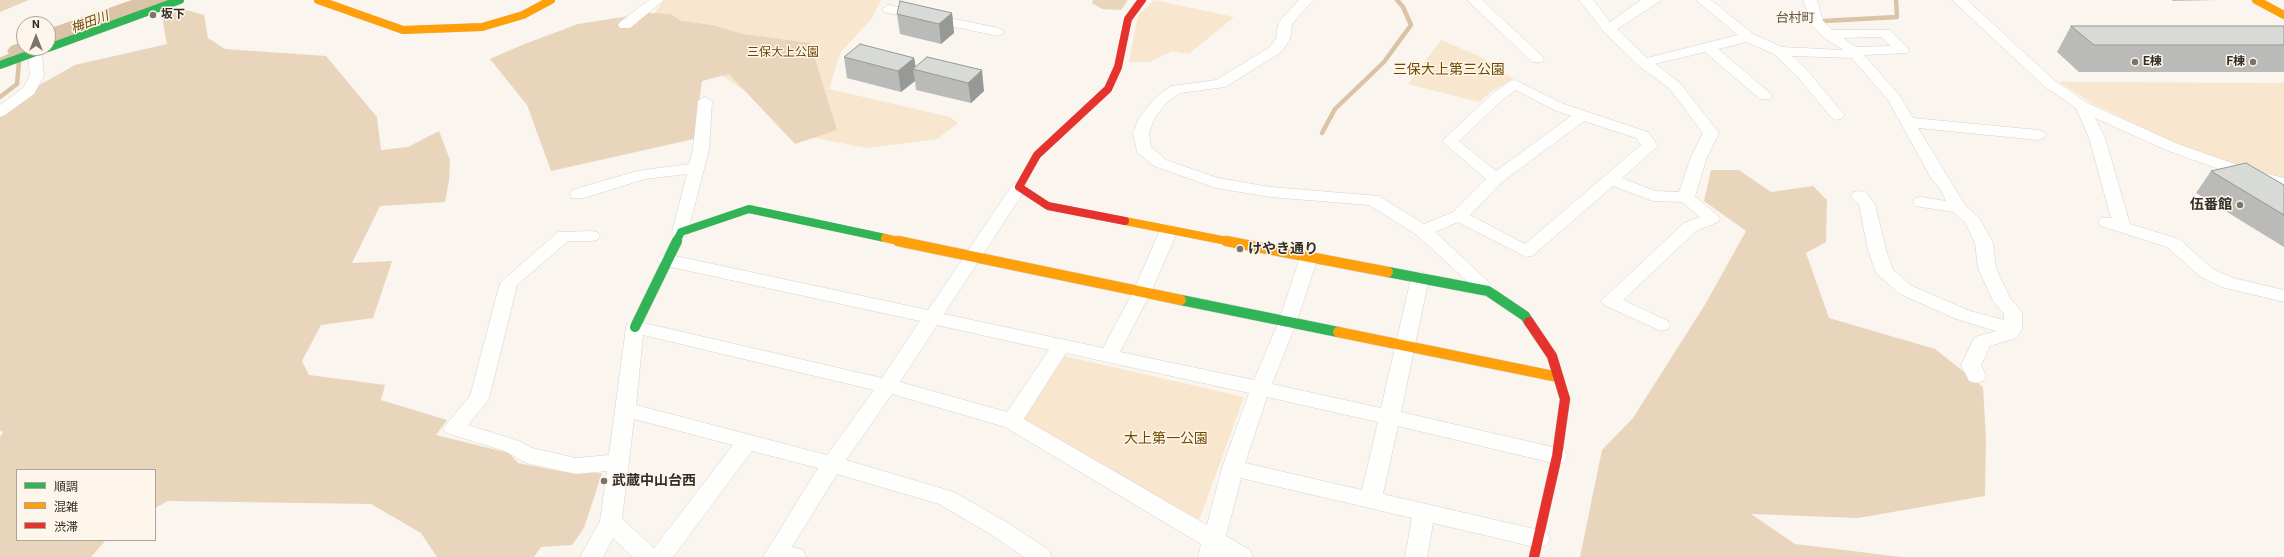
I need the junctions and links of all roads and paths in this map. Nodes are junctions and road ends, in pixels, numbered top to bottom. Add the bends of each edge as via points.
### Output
1 (180, 0) edge
2 (318, 0) edge
3 (551, 0) edge
4 (657, 0) edge
5 (1142, 0) edge
6 (1306, 0) edge
7 (1474, 0) edge
8 (1586, 0) edge
9 (1654, 0) edge
10 (1702, 0) edge
11 (1810, 0) edge
12 (1960, 0) edge
13 (2256, 0) edge
14 (889, 9) dead end
15 (2284, 15) edge
16 (625, 25) dead end
17 (1609, 29) junction
18 (998, 32) dead end
19 (1828, 34) junction
20 (1748, 37) junction
21 (56, 44) edge
22 (1708, 47) junction
23 (1779, 51) junction
24 (1853, 51) junction
25 (24, 56) edge
26 (41, 56) edge
27 (1538, 59) dead end
28 (1644, 63) junction
29 (0, 65) edge
30 (1765, 96) dead end
31 (705, 101) dead end
32 (2082, 106) junction
33 (0, 112) edge
34 (1837, 115) dead end
35 (1581, 116) junction
36 (1908, 122) junction
37 (2038, 135) dead end
38 (696, 168) junction
39 (1496, 179) junction
40 (1612, 180) junction
41 (2284, 183) edge
42 (1019, 187) junction
43 (578, 194) dead end
44 (1859, 196) dead end
45 (1686, 197) junction
46 (1921, 202) dead end
47 (1958, 208) junction
48 (1459, 216) junction
49 (1169, 230) junction
50 (1423, 231) junction
51 (681, 232) junction
52 (591, 236) dead end
53 (972, 257) junction
54 (1310, 257) junction
55 (666, 260) junction
56 (1420, 278) junction
57 (1488, 291) junction
58 (1142, 292) junction
59 (2284, 296) edge
60 (932, 317) junction
61 (1288, 321) junction
62 (1661, 325) dead end
63 (635, 327) junction
64 (2013, 329) junction
65 (1404, 345) junction
66 (1061, 346) junction
67 (1108, 357) junction
68 (1976, 376) dead end
69 (1558, 377) junction
70 (887, 386) junction
71 (1260, 389) junction
72 (624, 409) junction
73 (1390, 417) junction
74 (1012, 421) junction
75 (748, 442) junction
76 (1557, 456) junction
77 (617, 462) junction
78 (832, 464) junction
79 (1233, 468) junction
80 (1371, 500) junction
81 (1424, 514) junction
82 (611, 522) junction
83 (1537, 548) edge
84 (1211, 549) edge
85 (782, 555) edge
86 (591, 557) edge
87 (648, 557) edge
88 (660, 557) edge
89 (1040, 557) edge
90 (1242, 557) edge
91 (1416, 557) edge

1 - 21 street
2 - 3 street via 403,30 482,27 522,15
4 - 16 street
5 - 42 street via 1128,19 1118,67 1108,89 1037,155
6 - 50 street via 1285,23 1283,40 1275,50 1220,84 1176,89 1160,101 1147,118 1141,133 1143,149 1160,163 1216,183 1270,192 1373,200
7 - 27 street
8 - 17 street
9 - 17 street
10 - 20 street
11 - 19 street via 1818,22
12 - 32 street via 2049,83
13 - 15 street
14 - 18 street
17 - 28 street
19 - 24 street
19 - 24 street via 1885,33 1902,50
20 - 22 street
20 - 23 street
22 - 28 street
22 - 30 street
23 - 24 street via 1848,55
23 - 34 street via 1802,73
24 - 36 street via 1894,98
25 - 29 street
26 - 33 street via 37,76 29,91
28 - 45 street via 1675,86 1711,133 1699,157
31 - 38 street via 701,149
32 - 41 street via 2172,147 2247,174
32 - 59 street via 2097,138 2115,224 2173,242 2206,273 2228,283
35 - 39 street
35 - 39 street via 1515,84 1509,88 1450,141
35 - 40 street via 1642,135 1650,146
36 - 37 street
36 - 47 street
38 - 43 street via 643,174
38 - 51 street
39 - 48 street
40 - 45 street via 1653,196
40 - 48 street via 1526,252
42 - 49 street via 1048,206
42 - 53 street
44 - 64 street via 1867,204 1885,273 1906,290 1963,315
45 - 62 street via 1712,218 1690,227 1610,301
46 - 47 street
47 - 64 street via 1972,219 1984,243 1987,268 2002,301 2013,312
48 - 50 street
49 - 54 street
49 - 58 street
50 - 57 street
51 - 53 street via 749,209
51 - 55 street
52 - 77 street via 564,236 509,283 479,399 453,428 512,446 526,455 576,466
53 - 58 street
53 - 60 street
54 - 56 street
54 - 61 street
55 - 60 street
55 - 63 street
56 - 57 street
56 - 65 street
57 - 69 street via 1525,316 1552,356
58 - 61 street
58 - 67 street
60 - 66 street
60 - 70 street
61 - 65 street
61 - 71 street
63 - 70 street
63 - 72 street
64 - 68 street via 2009,333 1982,342 1971,365
65 - 69 street
65 - 73 street
66 - 67 street
66 - 74 street
67 - 71 street
69 - 76 street via 1565,399
70 - 74 street
70 - 78 street
71 - 73 street
71 - 79 street
72 - 75 street
72 - 77 street
73 - 76 street
73 - 80 street
74 - 84 street
75 - 78 street
75 - 88 street
76 - 83 street
77 - 82 street
78 - 85 street
78 - 89 street via 946,498 1000,529
79 - 80 street
79 - 84 street
80 - 81 street
81 - 83 street
81 - 91 street
82 - 86 street
82 - 87 street
84 - 90 street

